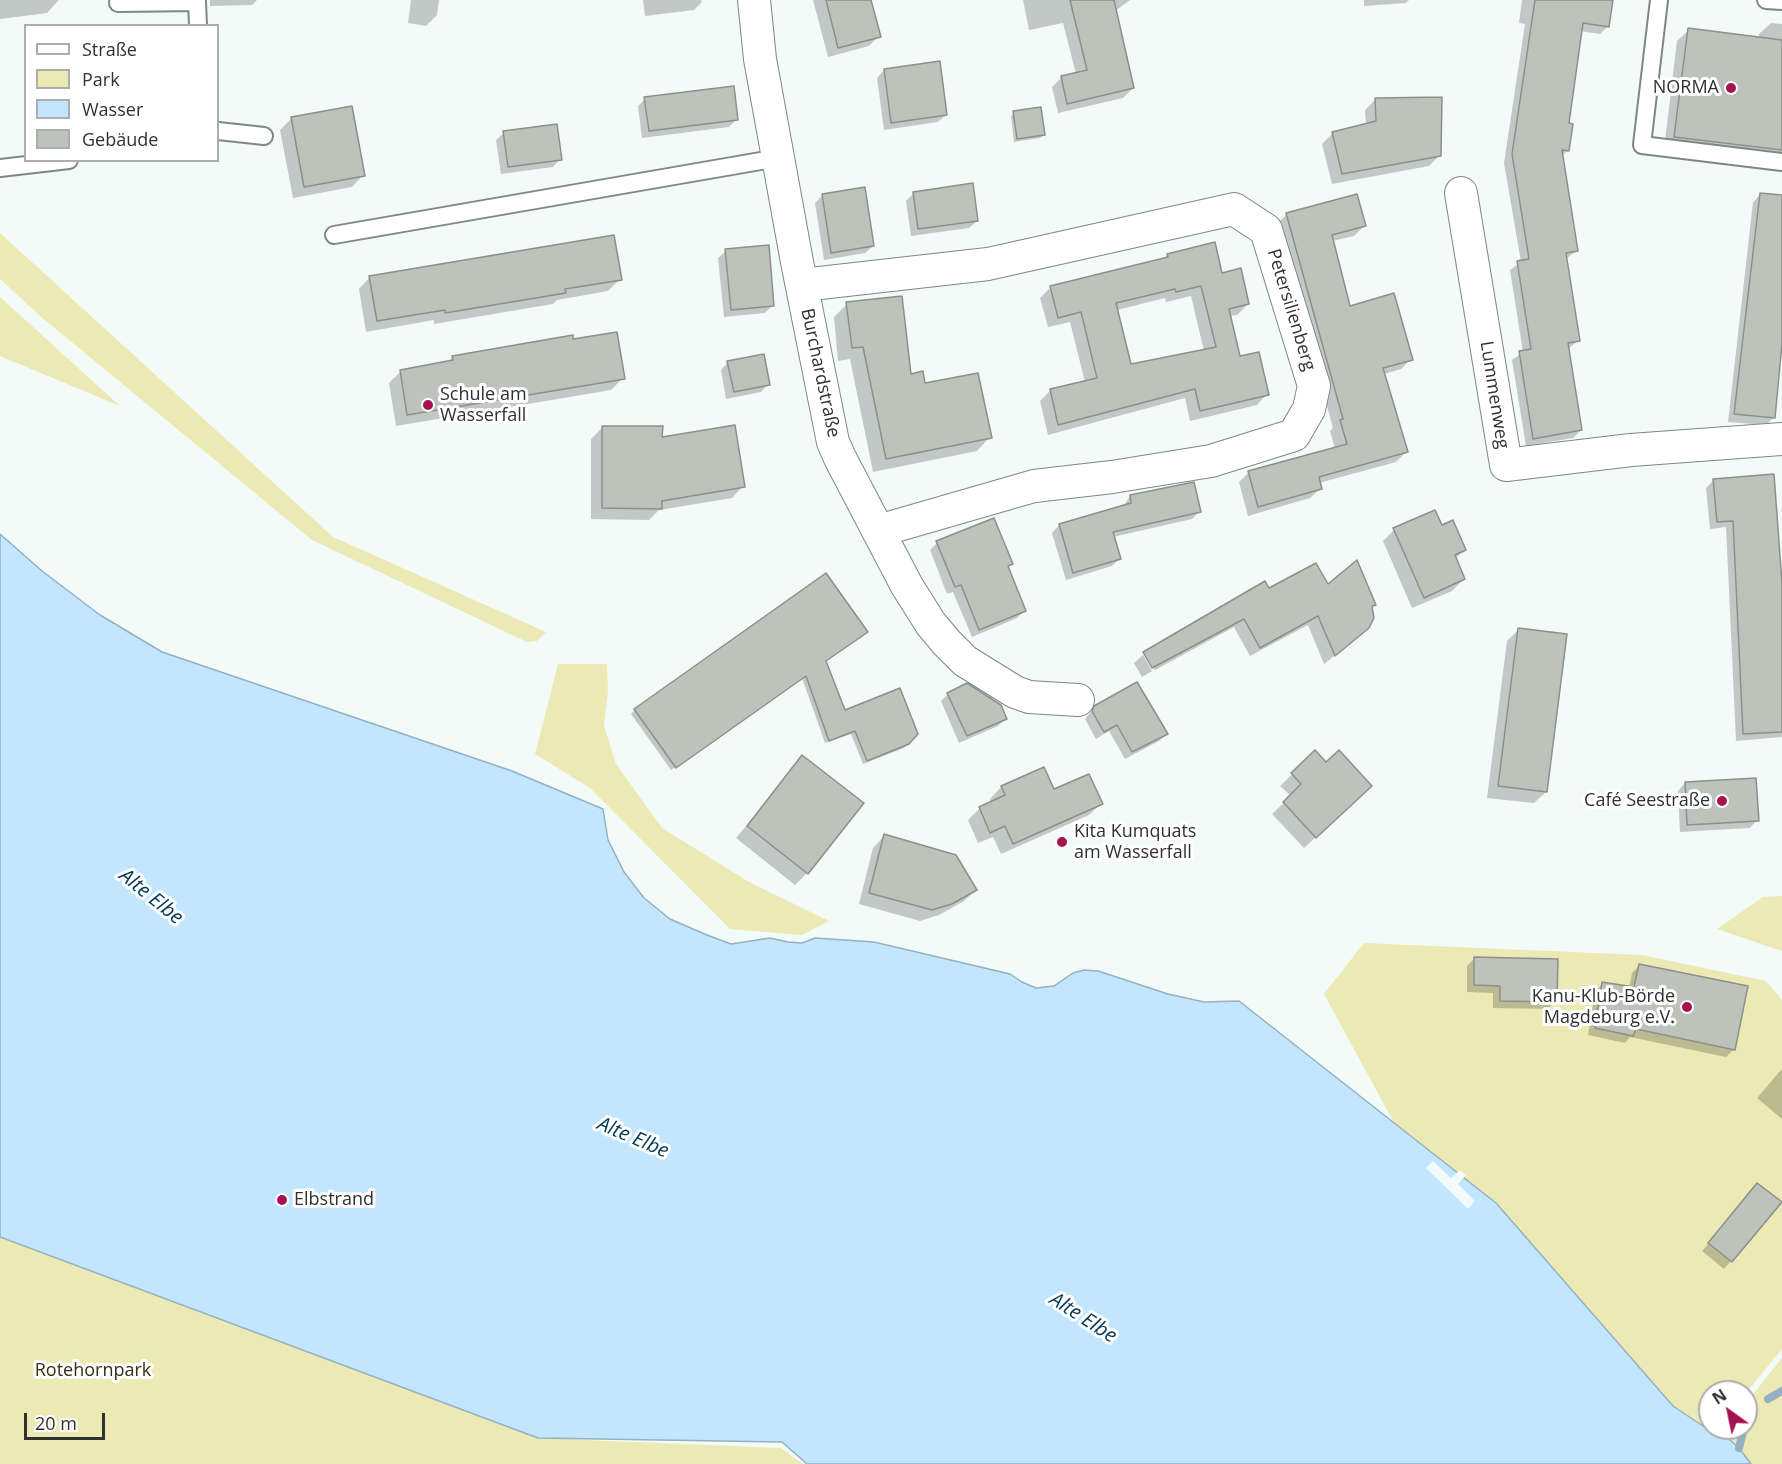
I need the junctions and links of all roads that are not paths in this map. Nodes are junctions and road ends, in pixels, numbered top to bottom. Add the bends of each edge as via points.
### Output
1 (754, 0) edge
2 (1659, 0) edge
3 (1766, 0) edge
4 (1782, 1) edge
5 (118, 3) dead end
6 (198, 24) edge
7 (219, 131) edge
8 (264, 136) dead end
9 (778, 158) junction
10 (52, 162) edge
11 (1782, 162) edge
12 (0, 168) edge
13 (1461, 193) dead end
14 (334, 235) dead end
15 (802, 285) junction
16 (1782, 439) edge
17 (878, 531) junction
18 (1078, 700) dead end

1 - 9 street, Burchardstraße
2 - 11 lane via 1642,145
3 - 4 lane
5 - 6 lane via 197,2
7 - 8 lane
9 - 14 lane
9 - 15 street, Burchardstraße
10 - 12 lane
13 - 16 street, Lummenweg via 1506,465 1631,450
15 - 17 street, Burchardstraße via 833,442
15 - 17 street, Petersilienberg via 988,264 1234,209 1266,230 1314,386 1309,409 1294,435 1211,461 1034,486
17 - 18 street, Burchardstraße via 931,624 965,661 1029,697

